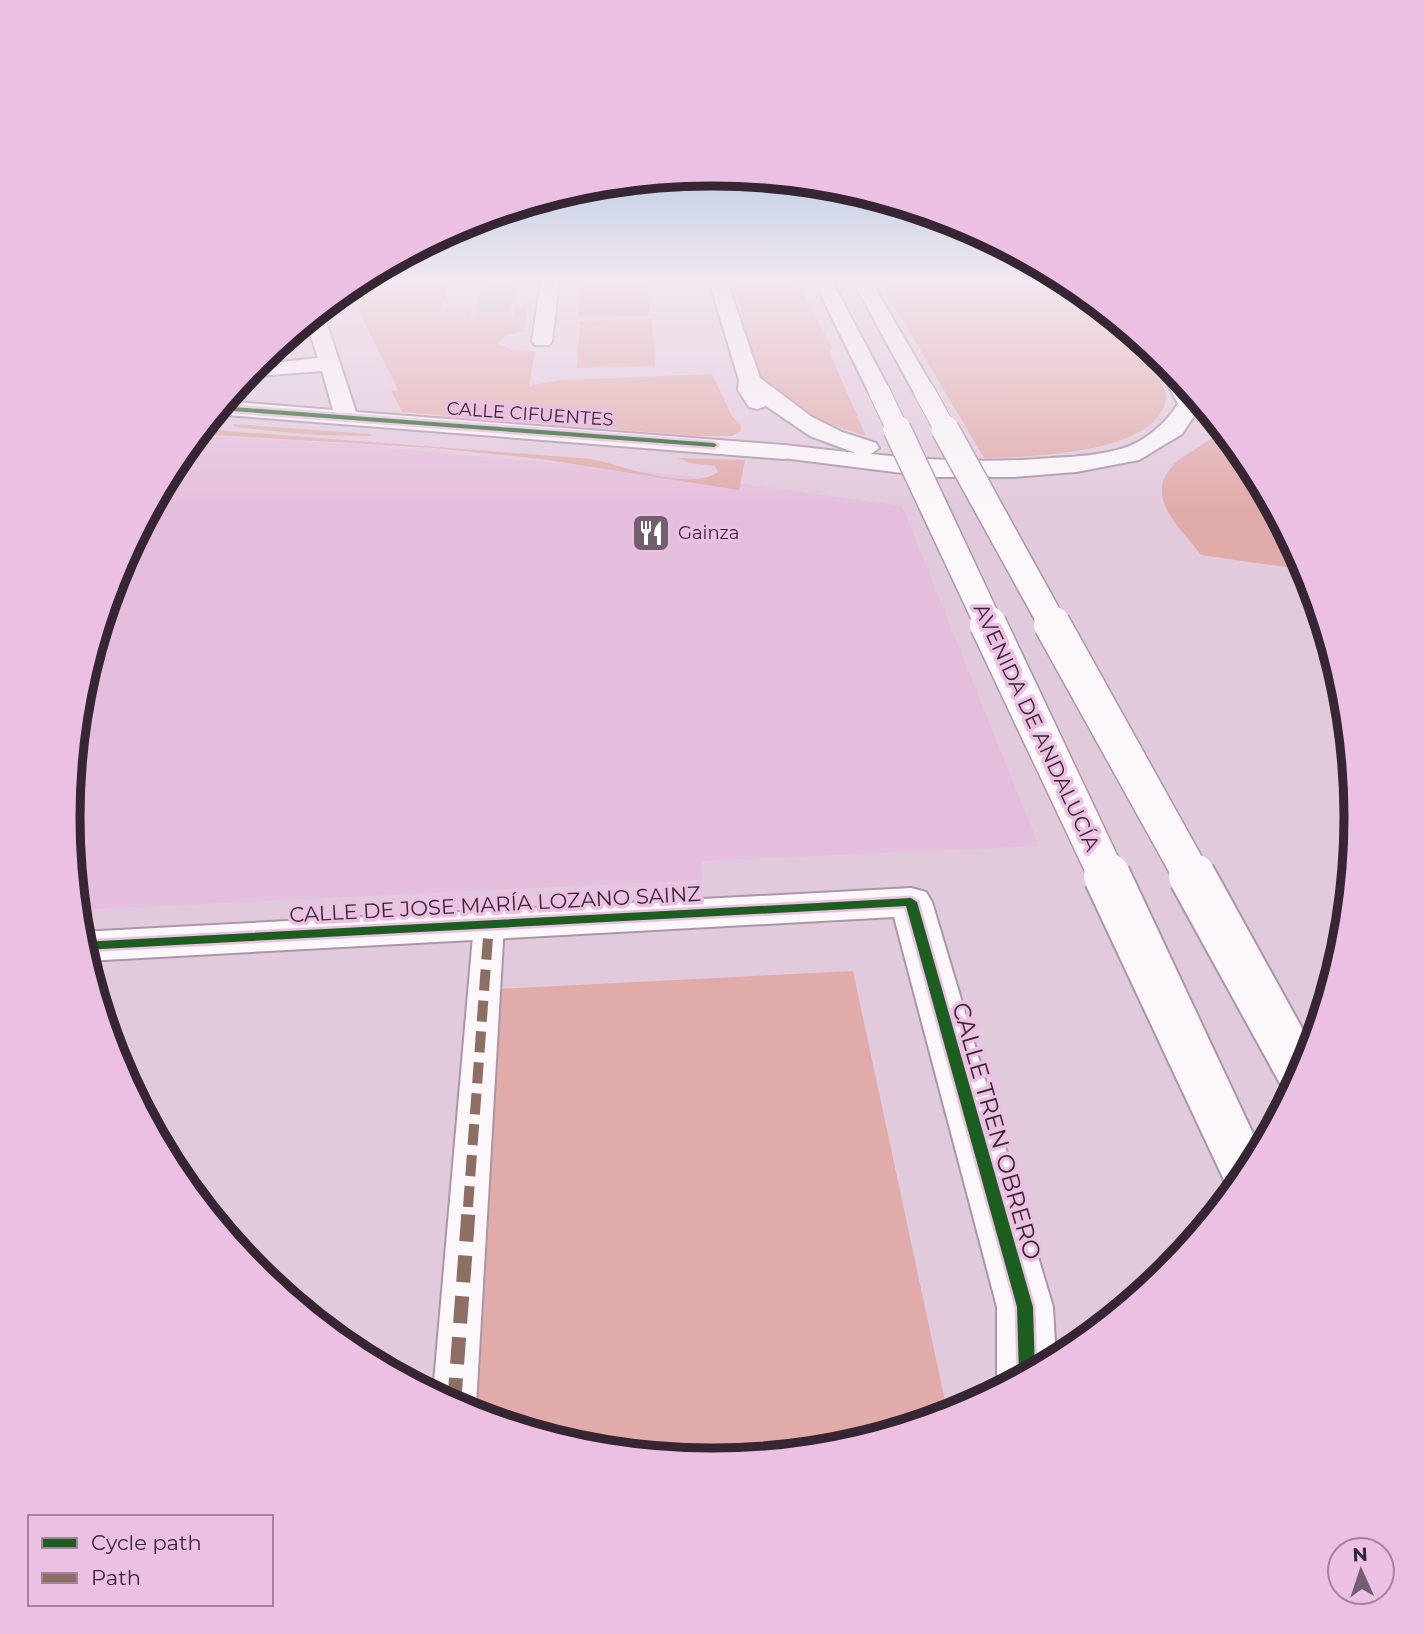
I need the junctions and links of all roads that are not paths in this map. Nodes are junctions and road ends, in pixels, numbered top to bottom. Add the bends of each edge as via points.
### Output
1 (329, 357) edge
2 (743, 357) edge
3 (862, 357) edge
4 (905, 357) edge
5 (331, 363) junction
6 (265, 370) edge
7 (750, 380) junction
8 (1190, 404) edge
9 (231, 409) edge
10 (344, 418) junction
11 (797, 438) junction
12 (1014, 469) junction
13 (911, 902) joint
14 (489, 924) junction
15 (94, 945) edge
16 (1294, 1061) edge
17 (1241, 1162) edge
18 (1027, 1365) edge
19 (455, 1393) edge

1 - 5 street
2 - 7 street
3 - 17 street, AVENIDA DE ANDALUCÍA, bridge
4 - 16 street, bridge
5 - 6 street
5 - 10 street
7 - 11 street via 776,406
7 - 11 street via 749,390
8 - 12 street via 1174,429 1130,455
9 - 10 street, CALLE CIFUENTES
10 - 11 street, CALLE CIFUENTES via 714,445
11 - 12 street via 883,457
11 - 12 street via 854,460 934,469
13 - 14 street, CALLE DE JOSE MARÍA LOZANO SAINZ
13 - 18 street, CALLE TREN OBRERO via 1024,1307
14 - 15 street, CALLE DE JOSE MARÍA LOZANO SAINZ
14 - 19 street

